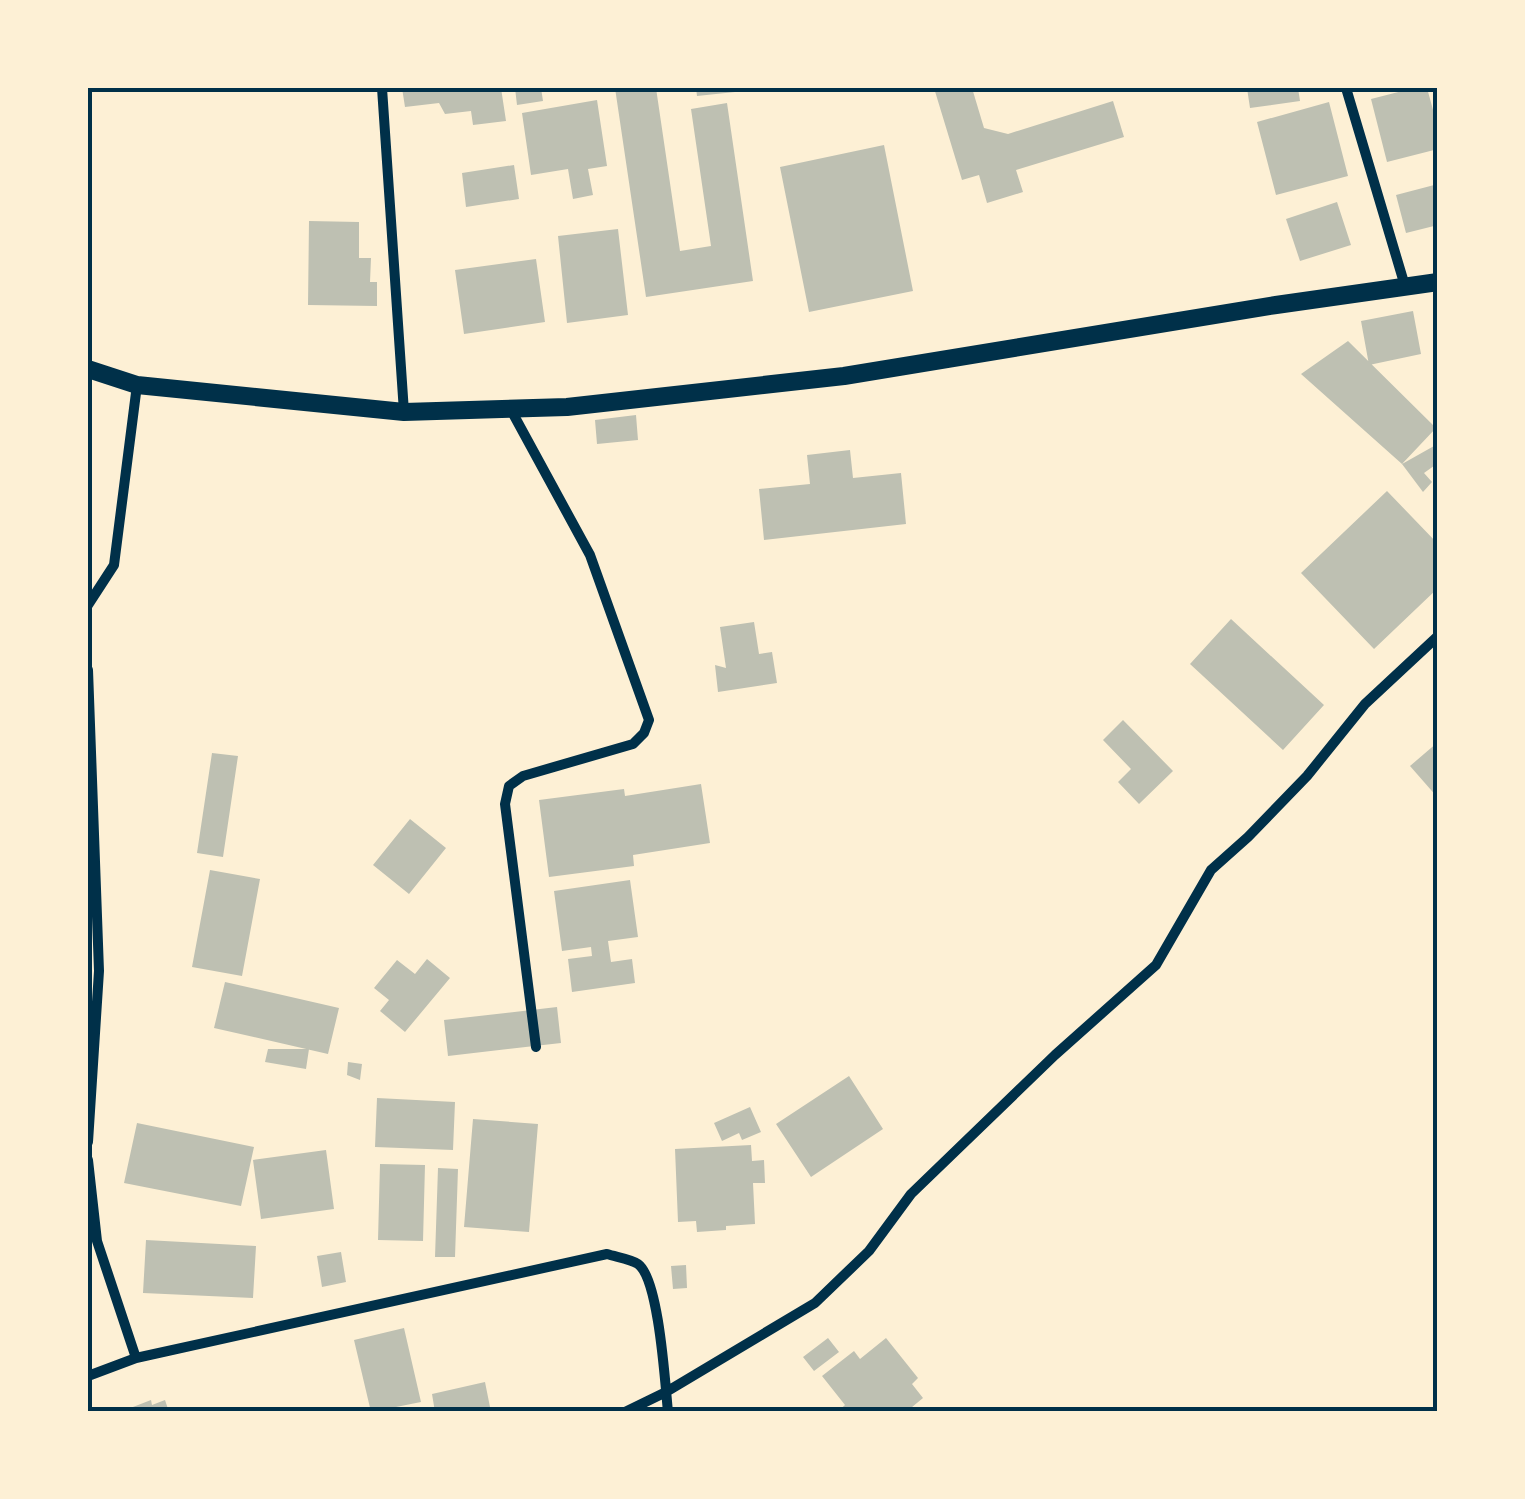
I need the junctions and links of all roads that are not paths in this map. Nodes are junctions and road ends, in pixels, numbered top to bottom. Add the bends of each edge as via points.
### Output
1 (382, 88) edge
2 (1346, 88) edge
3 (1438, 282) edge
4 (1405, 286) junction
5 (88, 369) edge
6 (138, 385) junction
7 (511, 410) junction
8 (404, 412) junction
9 (88, 604) edge
10 (1438, 636) edge
11 (88, 670) edge
12 (536, 1047) dead end
13 (88, 1142) edge
14 (88, 1160) edge
15 (136, 1358) junction
16 (88, 1376) edge
17 (666, 1392) junction
18 (625, 1412) edge
19 (668, 1412) edge

1 - 8 street
2 - 4 street
3 - 4 street
4 - 7 street via 844,376
5 - 6 street
6 - 8 street
6 - 9 street via 114,564
7 - 8 street
7 - 12 street via 590,556 650,720 634,744 523,776 509,786 505,804
10 - 17 street via 1210,870 1156,965 912,1194 856,1264 815,1302
11 - 13 street via 99,971
14 - 15 street via 97,1241
15 - 16 street
15 - 17 street via 608,1254 638,1264 649,1280
17 - 18 street
17 - 19 street

